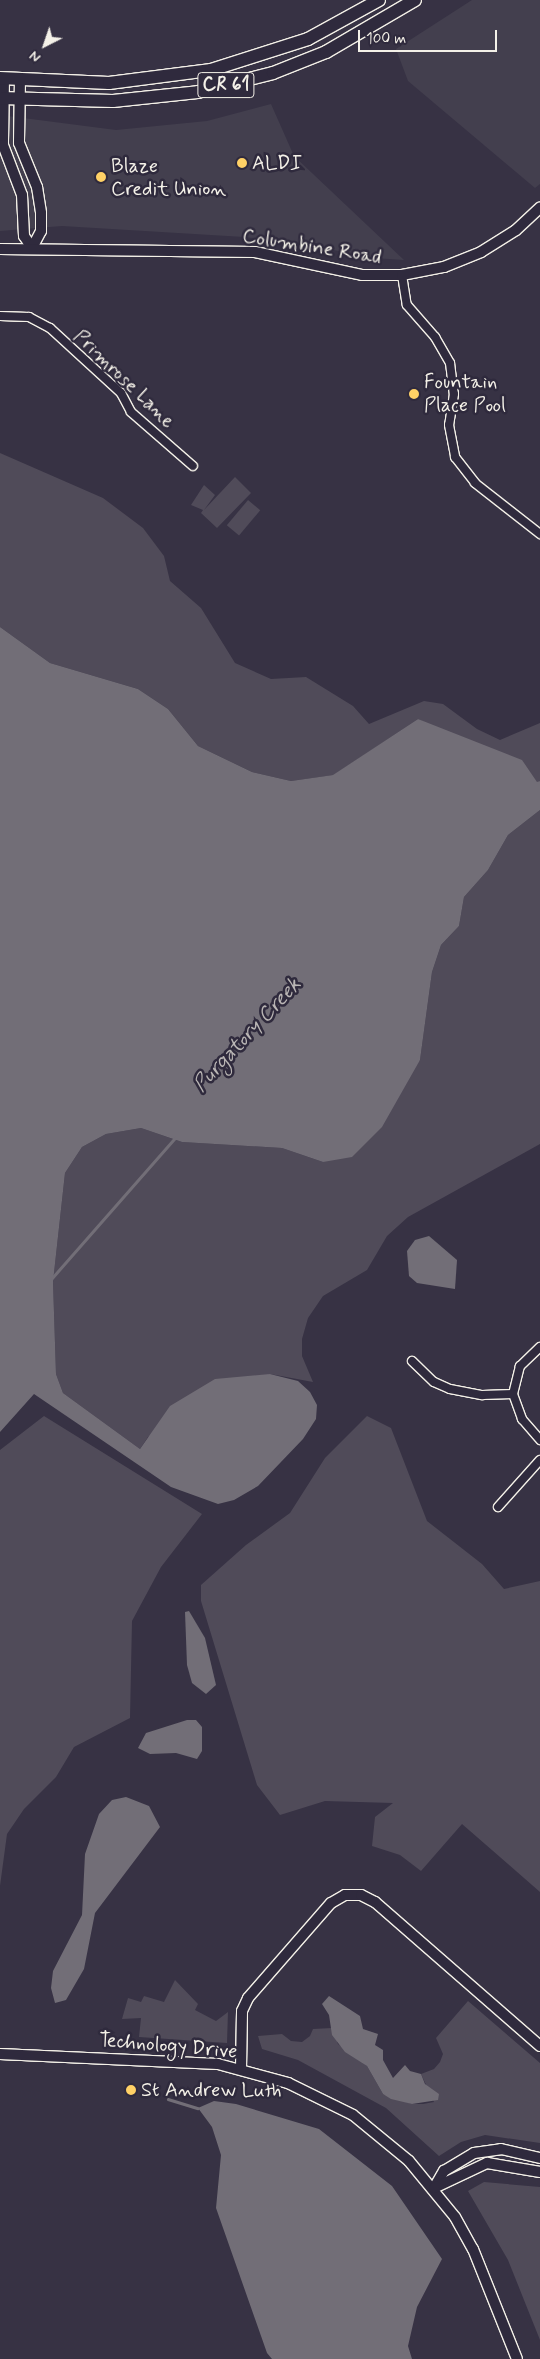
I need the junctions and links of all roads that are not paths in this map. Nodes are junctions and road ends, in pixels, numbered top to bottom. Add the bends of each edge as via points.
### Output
1 (379, 0) edge
2 (415, 0) edge
3 (2, 78) edge
4 (20, 78) junction
5 (2, 98) edge
6 (19, 99) junction
7 (540, 208) edge
8 (32, 248) junction
9 (0, 249) edge
10 (402, 275) junction
11 (0, 316) edge
12 (193, 466) dead end
13 (540, 534) edge
14 (540, 1347) edge
15 (412, 1362) dead end
16 (513, 1394) junction
17 (540, 1440) edge
18 (540, 1460) edge
19 (498, 1507) dead end
20 (540, 2046) edge
21 (0, 2054) edge
22 (240, 2069) junction
23 (540, 2158) edge
24 (540, 2172) edge
25 (434, 2188) junction
26 (517, 2359) edge

1 - 4 main road, CR 61 via 308,39 225,67 134,81
2 - 6 main road, CR 61 via 326,52 273,73 198,92 113,101
3 - 4 main road, CR 61
3 - 5 street
4 - 6 street
5 - 6 main road, CR 61
5 - 8 street via 3,145 22,195 24,236
6 - 8 street via 19,143 37,187 41,213 41,232
7 - 10 street, Columbine Road via 510,234 482,252 444,268
8 - 9 street, Columbine Road
8 - 10 street, Columbine Road via 255,252 362,275
10 - 13 street via 407,305 435,337 450,363 454,394 449,425 455,457 476,483
11 - 12 street, Primrose Lane via 29,317 50,328 121,393 131,412
14 - 16 street via 520,1366
15 - 16 street via 434,1382 450,1389 482,1395
16 - 17 street via 522,1420
18 - 19 street
20 - 22 street via 375,1902 361,1895 345,1894 331,1903 248,1998 242,2011
21 - 22 street, Technology Drive via 182,2061
22 - 25 street, Technology Drive via 288,2083 353,2115 402,2155
23 - 25 street via 501,2149 474,2153 444,2171
24 - 25 street via 487,2163 469,2170 453,2182
25 - 26 street, Technology Drive via 473,2249

